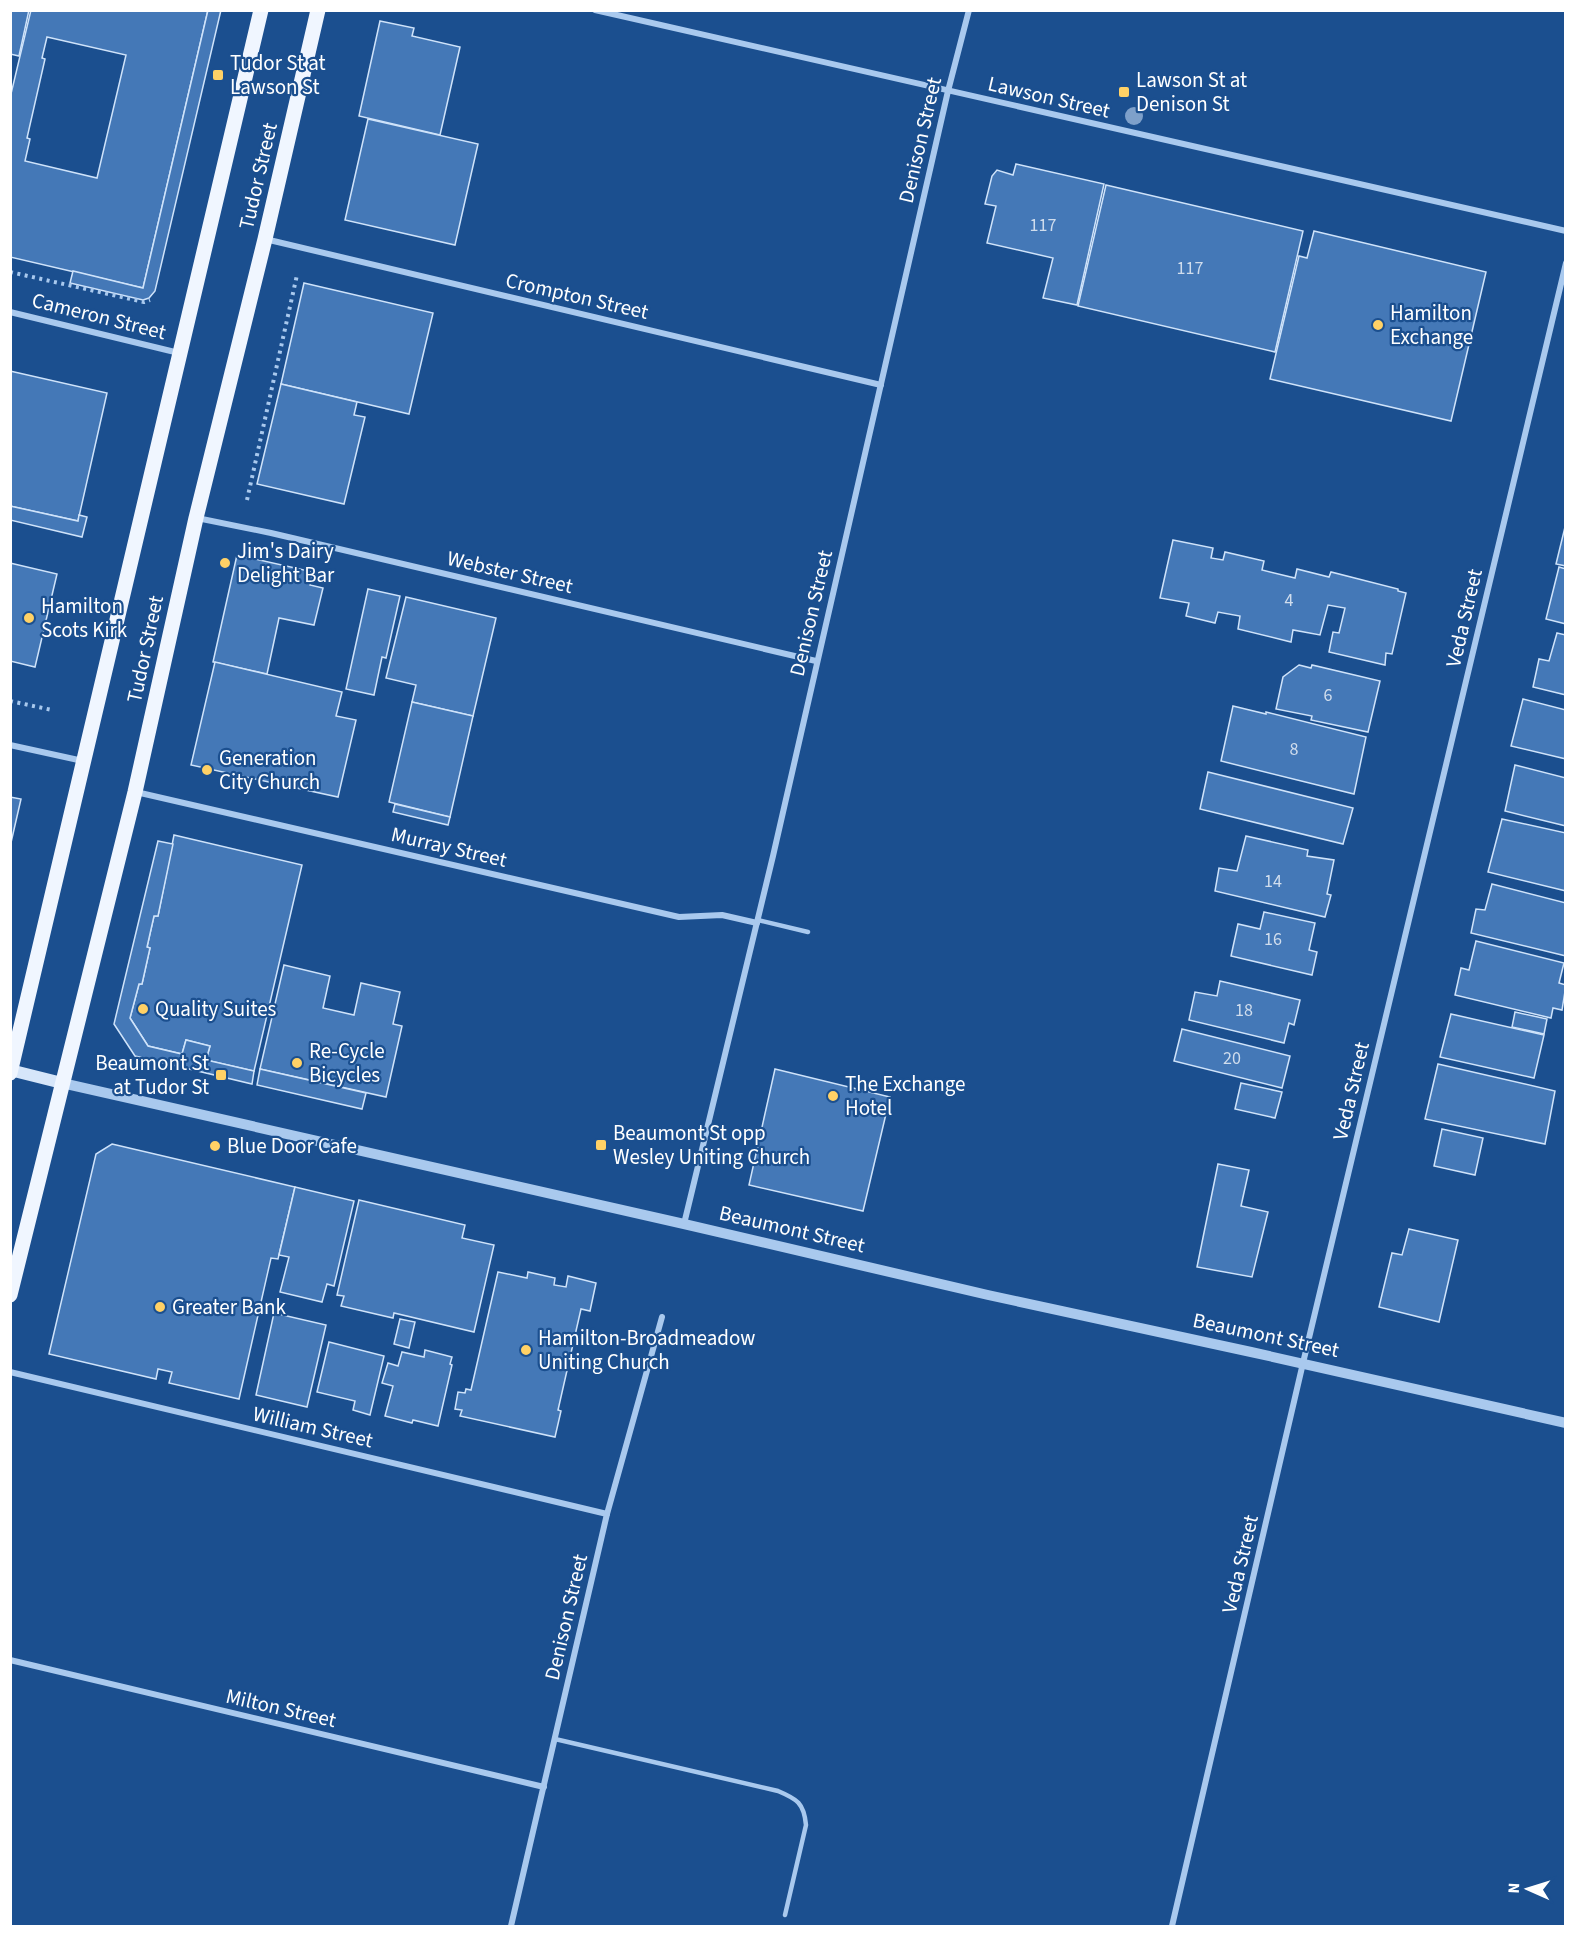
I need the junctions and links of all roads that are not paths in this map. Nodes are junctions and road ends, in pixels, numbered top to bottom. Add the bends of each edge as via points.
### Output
1 (261, 10) edge
2 (318, 10) edge
3 (595, 10) edge
4 (969, 10) edge
5 (948, 91) junction
6 (1566, 231) edge
7 (265, 239) junction
8 (1566, 263) edge
9 (10, 312) edge
10 (180, 353) junction
11 (881, 385) junction
12 (195, 518) junction
13 (816, 661) junction
14 (10, 745) edge
15 (83, 761) junction
16 (135, 792) junction
17 (757, 922) junction
18 (808, 932) dead end
19 (11, 1071) edge
20 (62, 1083) junction
21 (684, 1224) junction
22 (10, 1295) edge
23 (662, 1317) dead end
24 (1303, 1363) junction
25 (10, 1372) edge
26 (1566, 1423) edge
27 (607, 1514) junction
28 (10, 1660) edge
29 (555, 1739) junction
30 (544, 1787) junction
31 (785, 1915) dead end
32 (511, 1926) edge
33 (1172, 1926) edge

1 - 10 main road, Tudor Street
2 - 7 main road, Tudor Street
3 - 5 street, Lawson Street
4 - 5 street, Denison Street
5 - 6 street, Lawson Street
5 - 11 street, Denison Street
7 - 11 street, Crompton Street
7 - 12 main road, Tudor Street
8 - 24 street, Veda Street
9 - 10 street, Cameron Street
10 - 15 main road, Tudor Street
11 - 13 street, Denison Street
12 - 13 street, Webster Street
12 - 16 main road, Tudor Street
13 - 17 street, Denison Street
14 - 15 street
15 - 19 main road, Tudor Street
16 - 17 street, Murray Street via 679,917 722,915
16 - 20 main road, Tudor Street
17 - 18 lane
17 - 21 street, Denison Street
19 - 20 main road, Beaumont Street
20 - 21 street, Beaumont Street
20 - 22 main road, Tudor Street
21 - 24 street, Beaumont Street
23 - 27 street, Denison Street
24 - 26 street, Beaumont Street
24 - 33 street, Veda Street
25 - 27 street, William Street
27 - 29 street, Denison Street
28 - 30 street, Milton Street
29 - 30 street, Denison Street
29 - 31 lane via 794,1798 804,1810 806,1825
30 - 32 street, Denison Street

